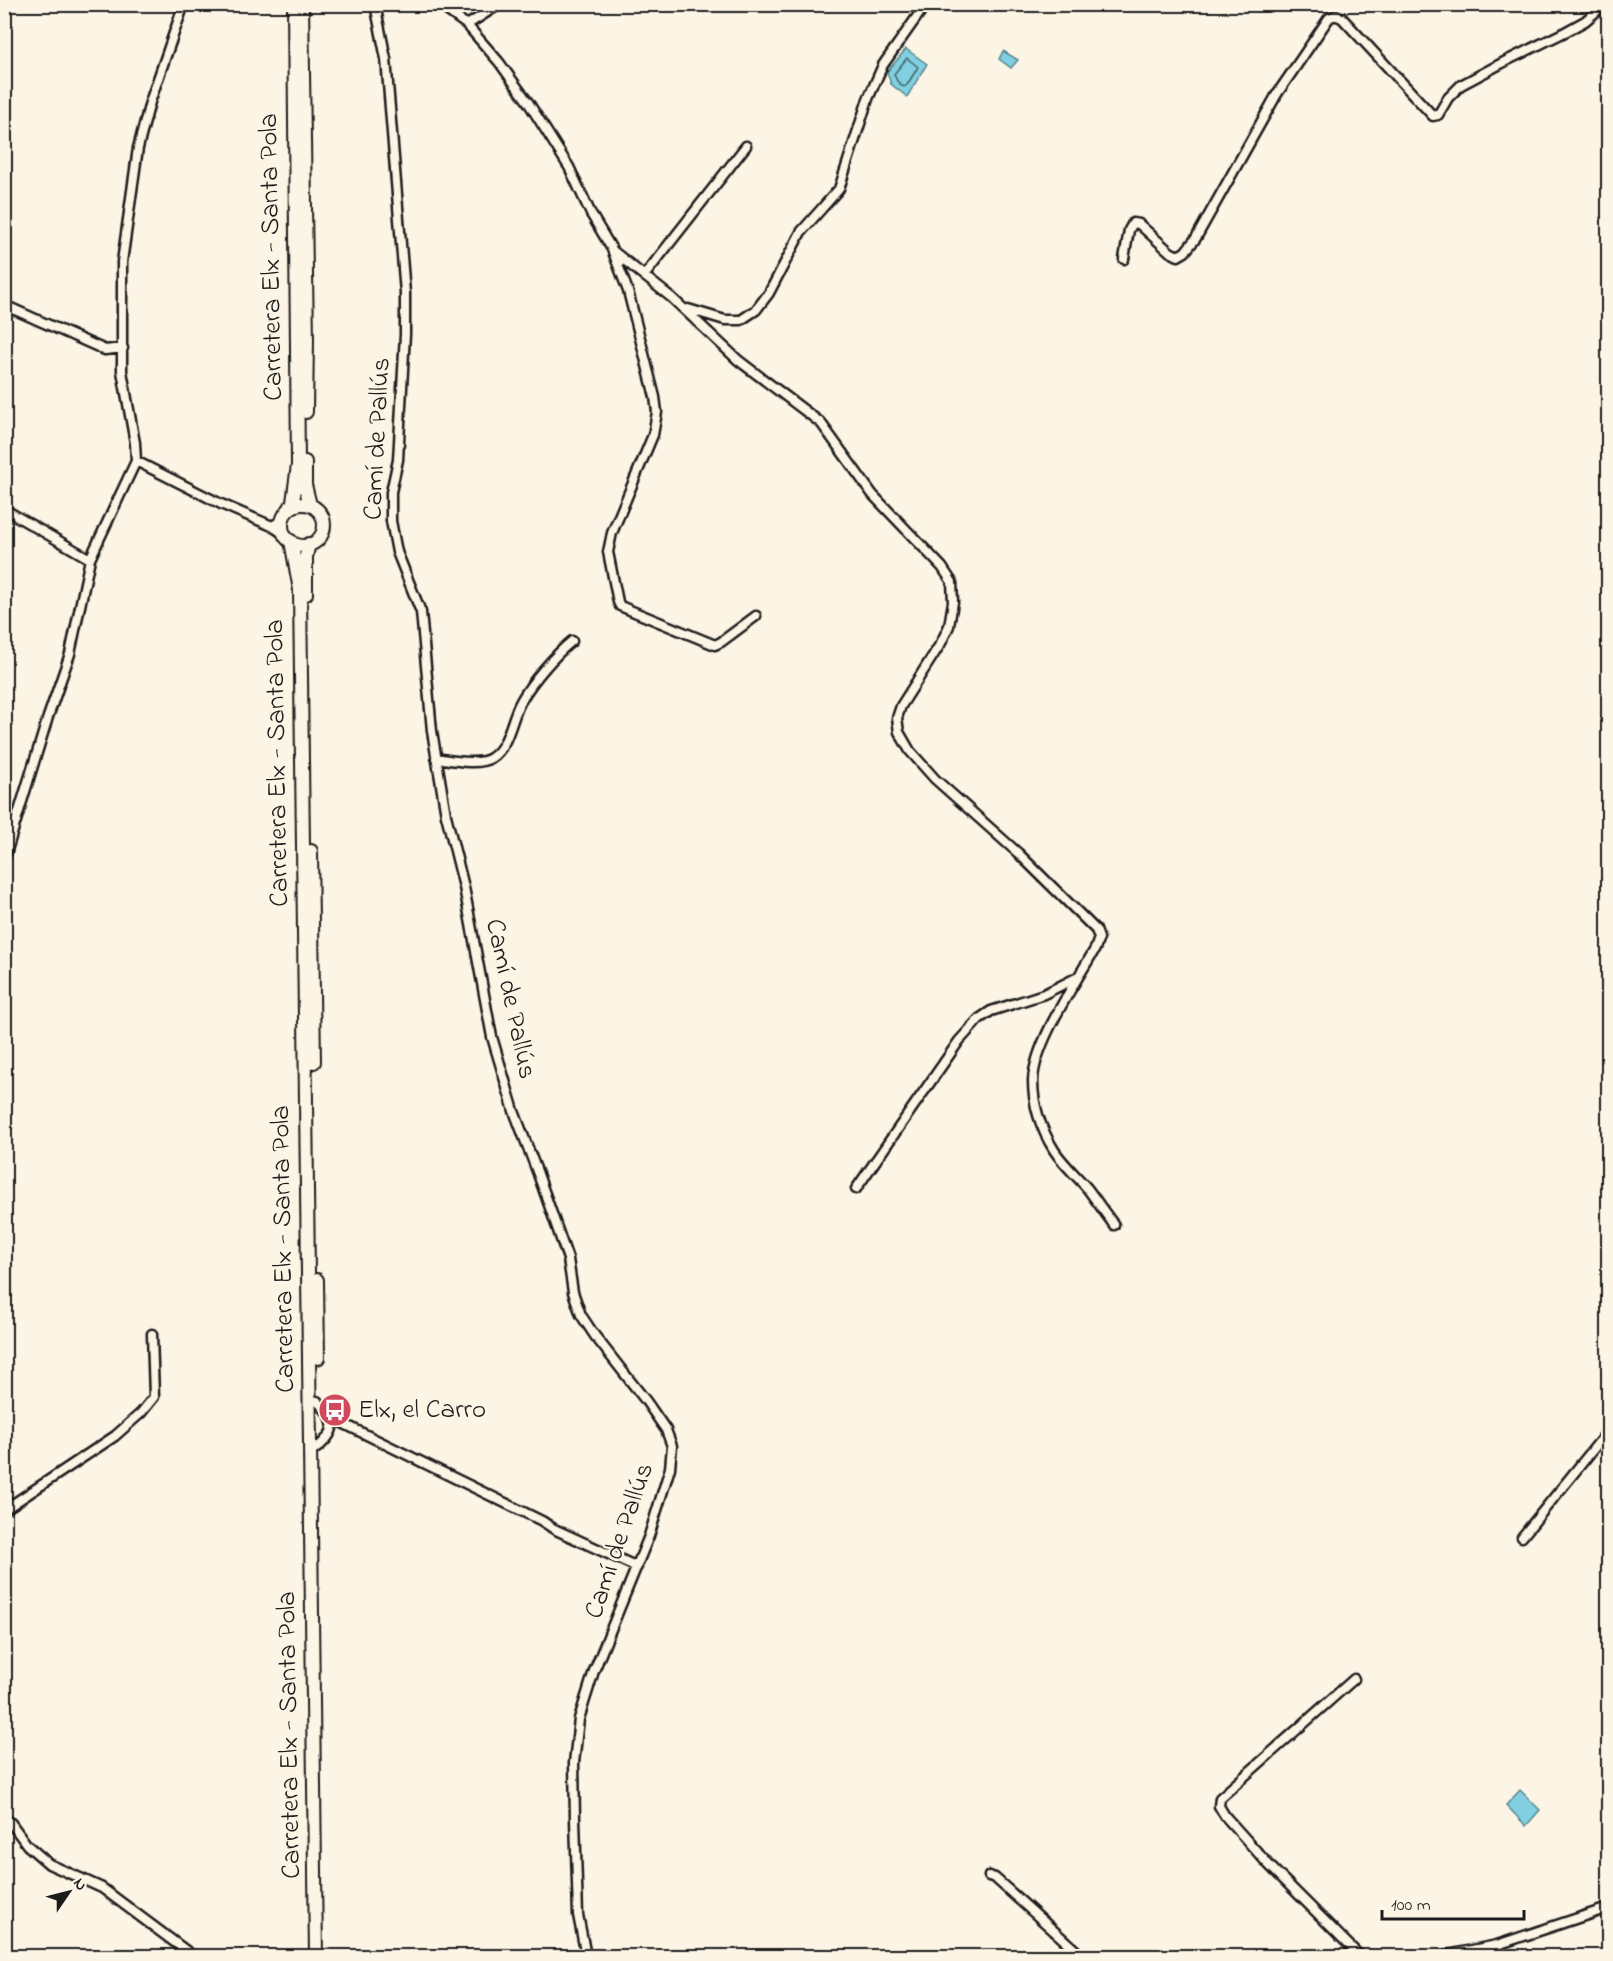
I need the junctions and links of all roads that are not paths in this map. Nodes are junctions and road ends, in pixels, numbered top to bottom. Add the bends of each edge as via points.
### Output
1 (184, 4) edge
2 (294, 4) edge
3 (302, 4) edge
4 (375, 4) edge
5 (438, 4) edge
6 (500, 4) edge
7 (926, 4) edge
8 (1605, 4) edge
9 (467, 25) junction
10 (746, 146) dead end
11 (613, 251) junction
12 (1124, 259) dead end
13 (644, 276) junction
14 (4, 305) edge
15 (682, 307) junction
16 (123, 348) junction
17 (136, 461) junction
18 (310, 505) junction
19 (290, 508) junction
20 (4, 509) edge
21 (277, 523) junction
22 (288, 538) junction
23 (309, 544) junction
24 (90, 559) junction
25 (756, 616) dead end
26 (573, 641) dead end
27 (436, 758) junction
28 (4, 860) edge
29 (1079, 976) junction
30 (856, 1189) dead end
31 (1114, 1225) dead end
32 (152, 1334) dead end
33 (317, 1401) junction
34 (332, 1418) junction
35 (1608, 1431) edge
36 (317, 1448) junction
37 (4, 1510) edge
38 (1522, 1537) dead end
39 (637, 1567) junction
40 (1354, 1679) dead end
41 (4, 1818) edge
42 (989, 1876) dead end
43 (1608, 1908) edge
44 (1608, 1953) edge
45 (193, 1956) edge
46 (316, 1956) edge
47 (322, 1956) edge
48 (586, 1956) edge
49 (1082, 1956) edge
50 (1360, 1956) edge
51 (1412, 1956) edge
52 (1426, 1956) edge
53 (1442, 1956) edge
54 (1605, 1956) edge

1 - 16 street via 138,148 122,262
2 - 19 main road, Carretera Elx - Santa Pola via 298,465
3 - 18 main road, Carretera Elx - Santa Pola via 305,484
4 - 27 street, Camí de Pallús via 386,59 405,293 398,460 391,492 391,521 397,552 421,612
5 - 9 street
6 - 9 street
7 - 15 street via 883,65 839,189 801,232 756,310 741,320 725,320
8 - 12 street via 1585,21 1461,85 1438,115 1433,116 1342,18 1329,18 1278,94 1185,252 1178,256 1170,252 1133,223
9 - 11 street via 528,102 569,167
10 - 13 street
11 - 13 street
11 - 25 street via 628,291 657,412 653,435 612,533 608,552 618,602 715,645
13 - 15 street
14 - 16 street via 105,350
15 - 29 street via 738,360 821,423 862,482 952,582 949,626 942,644 901,706 897,718 899,732 934,779 1010,845 1096,930 1099,938 1095,949
16 - 17 street via 122,371
17 - 21 street via 264,524
17 - 24 street
18 - 19 main road
18 - 23 main road via 320,513 324,525 320,537
19 - 21 main road
20 - 24 street
21 - 22 main road
22 - 23 main road
22 - 46 main road, Carretera Elx - Santa Pola via 300,591
23 - 33 main road, Carretera Elx - Santa Pola via 306,556
24 - 28 street via 70,654
26 - 27 street via 556,655 520,701 500,750 490,760
27 - 39 street, Camí de Pallús via 492,1038 514,1111 565,1249 573,1292 585,1322 666,1430 672,1446 670,1468
29 - 30 street via 979,1019 959,1041
29 - 31 street via 1041,1048 1033,1078 1035,1105 1055,1152
32 - 37 street via 154,1397 141,1413 115,1436
33 - 34 street
33 - 36 main road, Carretera Elx - Santa Pola
34 - 36 street via 330,1436
34 - 39 street
35 - 38 street
36 - 47 main road, Carretera Elx - Santa Pola
39 - 48 street, Camí de Pallús via 594,1671 579,1719 574,1763 575,1819 578,1915
40 - 50 street via 1220,1798 1219,1806 1268,1864
41 - 45 street via 50,1864 102,1888
42 - 49 street
43 - 53 street via 1497,1945
44 - 54 street
51 - 52 street

